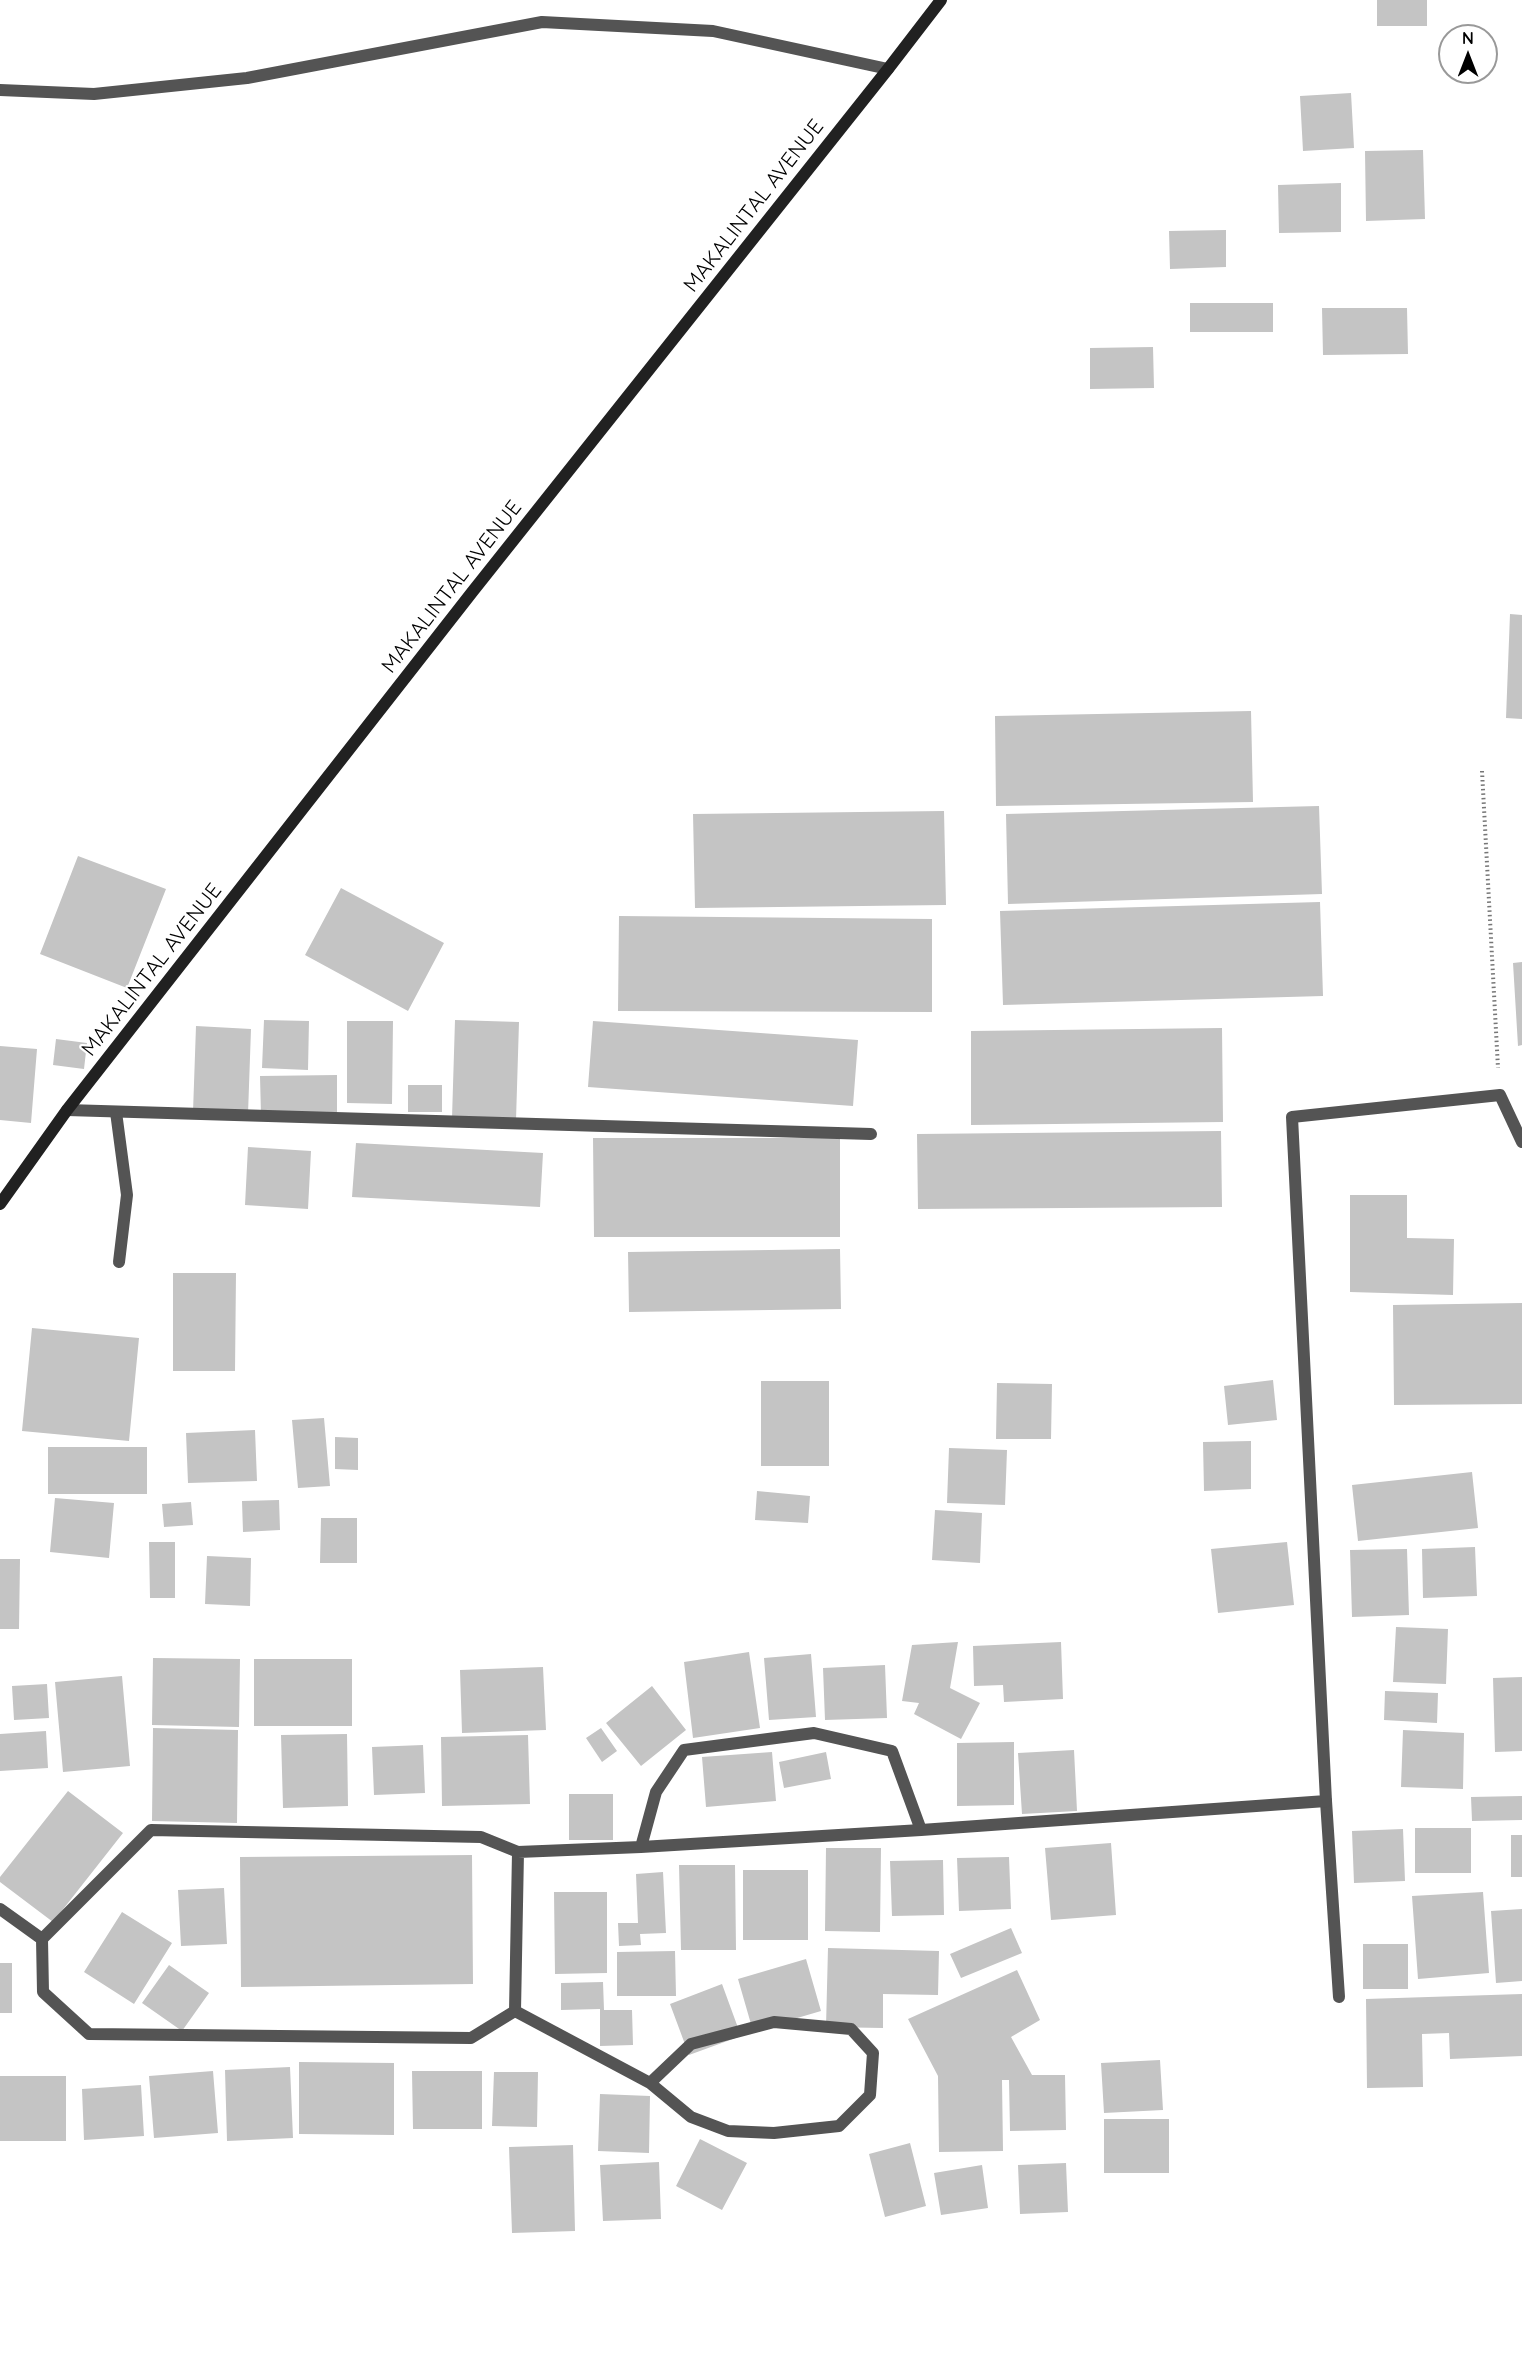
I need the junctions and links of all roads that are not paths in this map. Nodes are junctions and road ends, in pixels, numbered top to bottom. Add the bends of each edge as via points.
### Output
1 (941, 0) edge
2 (888, 69) junction
3 (0, 90) edge
4 (67, 1110) junction
5 (116, 1112) junction
6 (871, 1134) dead end
7 (1522, 1142) edge
8 (0, 1204) edge
9 (119, 1262) dead end
10 (1326, 1801) junction
11 (921, 1830) junction
12 (641, 1847) junction
13 (518, 1852) junction
14 (0, 1909) edge
15 (42, 1939) junction
16 (1339, 1996) dead end
17 (515, 2011) junction
18 (650, 2083) junction

1 - 2 main road, MAKALINTAL AVENUE
2 - 3 street via 713,31 542,22 247,78 94,94
2 - 4 main road, MAKALINTAL AVENUE
4 - 5 street
4 - 8 main road, MAKALINTAL AVENUE
5 - 6 street
5 - 9 street via 128,1195
7 - 10 street via 1500,1095 1292,1117
10 - 11 street
10 - 16 street
11 - 12 street
11 - 12 street via 891,1751 814,1732 684,1750 657,1792
12 - 13 street
13 - 15 street via 481,1837 151,1830
13 - 17 street
14 - 15 street
15 - 17 street via 43,1992 89,2034 471,2038
17 - 18 street
18 - 18 street via 691,2044 774,2022 851,2029 873,2053 870,2095 839,2126 774,2133 728,2131 691,2117

